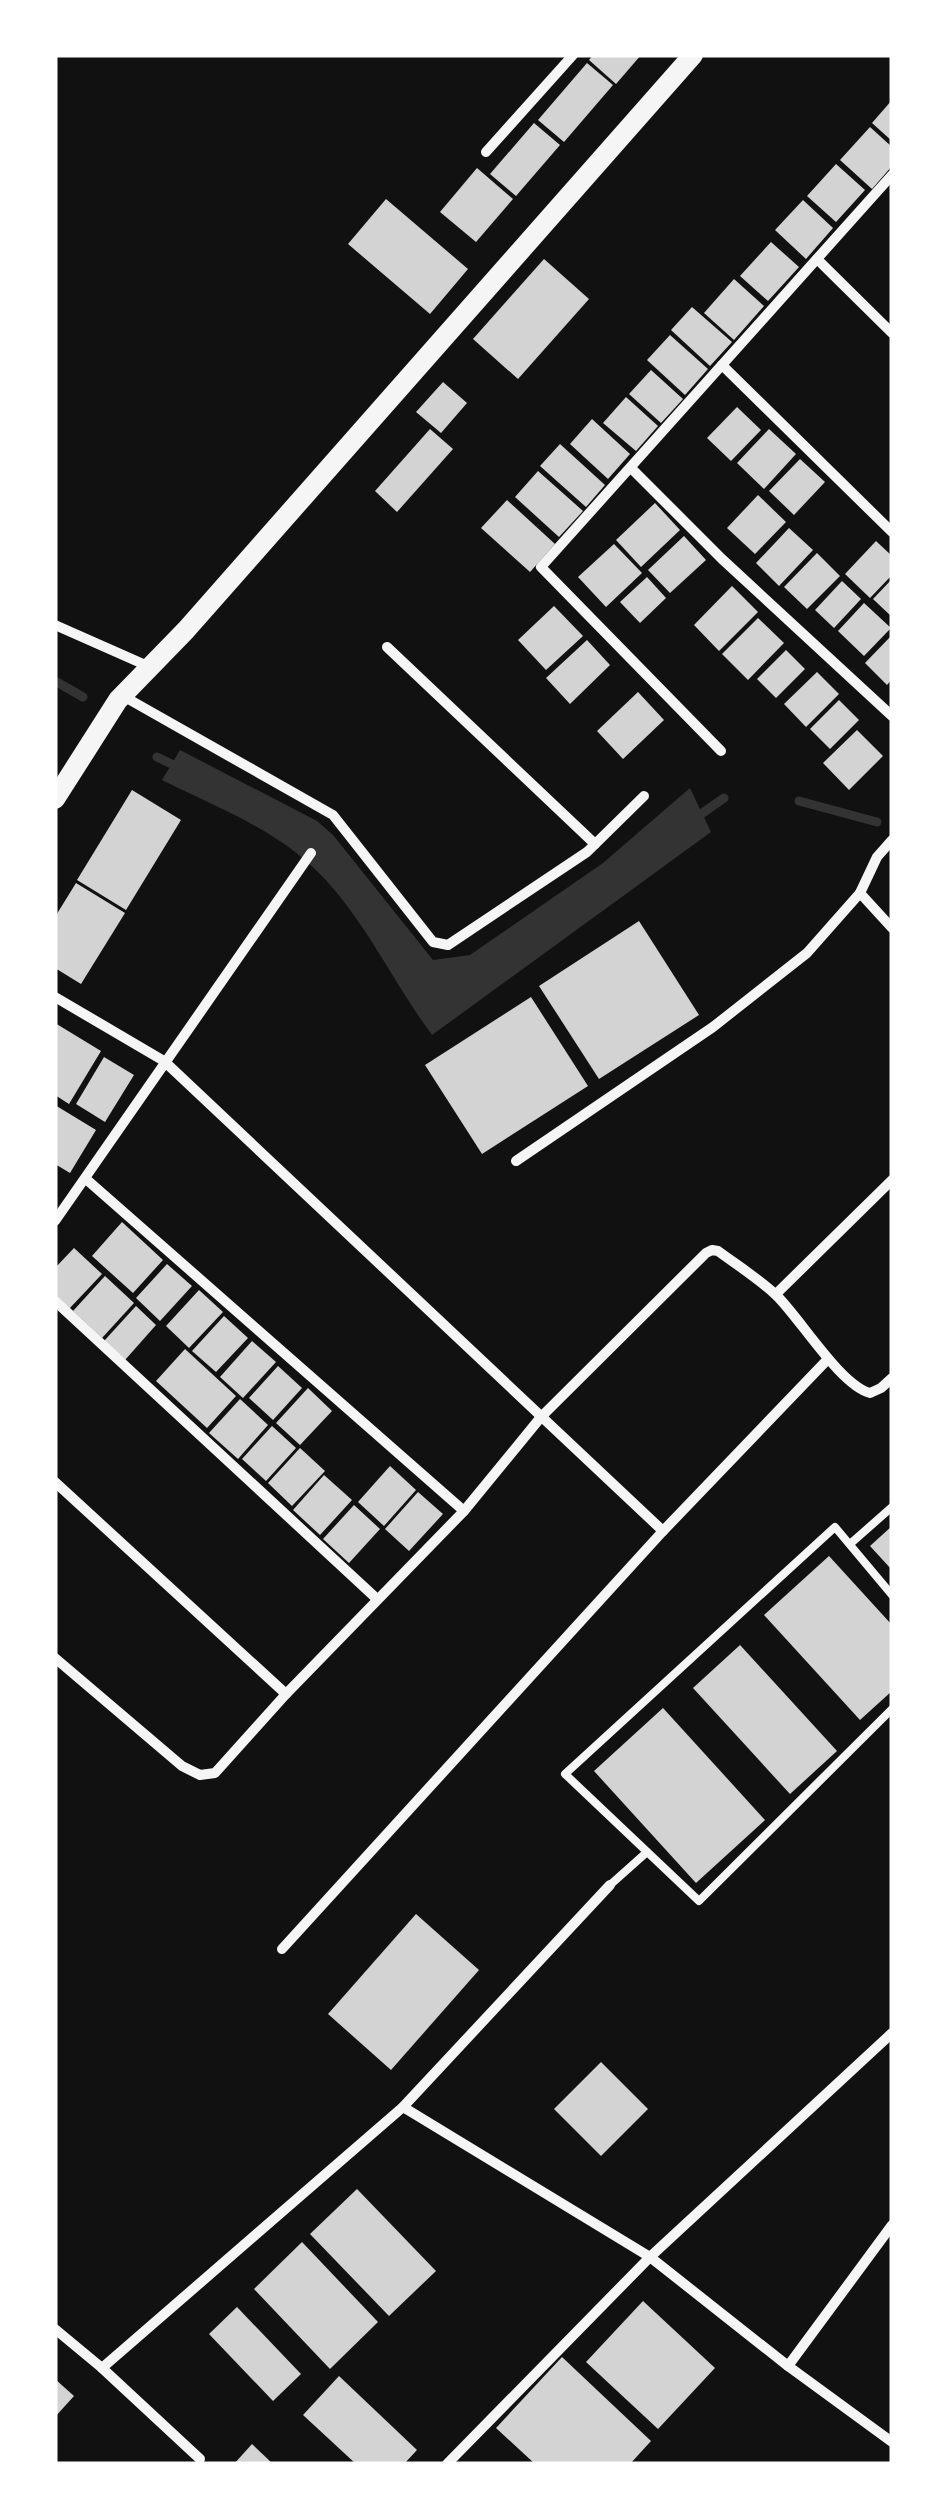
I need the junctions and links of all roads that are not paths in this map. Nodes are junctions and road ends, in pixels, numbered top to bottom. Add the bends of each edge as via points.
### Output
1 (573, 55) edge
2 (693, 55) edge
3 (486, 152) dead end
4 (892, 175) edge
5 (817, 259) junction
6 (892, 333) edge
7 (722, 364) junction
8 (630, 468) junction
9 (892, 532) edge
10 (55, 626) edge
11 (386, 647) dead end
12 (151, 667) junction
13 (122, 695) junction
14 (892, 716) edge
15 (721, 752) dead end
16 (58, 787) edge
17 (644, 796) dead end
18 (892, 840) edge
19 (595, 844) junction
20 (312, 853) dead end
21 (860, 893) junction
22 (892, 928) edge
23 (55, 997) edge
24 (164, 1061) junction
25 (516, 1161) dead end
26 (86, 1179) junction
27 (892, 1180) edge
28 (55, 1221) edge
29 (776, 1294) junction
30 (55, 1302) edge
31 (828, 1359) junction
32 (892, 1378) edge
33 (541, 1417) junction
34 (55, 1482) edge
35 (892, 1507) edge
36 (464, 1511) junction
37 (663, 1531) junction
38 (850, 1544) junction
39 (892, 1595) edge
40 (377, 1599) junction
41 (55, 1658) edge
42 (286, 1694) junction
43 (892, 1709) edge
44 (647, 1852) junction
45 (610, 1885) joint
46 (282, 1949) dead end
47 (892, 2032) edge
48 (404, 2107) junction
49 (892, 2226) edge
50 (650, 2257) junction
51 (55, 2329) edge
52 (788, 2366) junction
53 (102, 2368) junction
54 (892, 2442) edge
55 (200, 2459) dead end
56 (447, 2464) edge

1 - 3 street
2 - 12 main road
4 - 5 street
5 - 6 street
5 - 7 street
7 - 8 street
7 - 9 street
8 - 14 street
8 - 15 street via 542,568
10 - 12 street
11 - 19 street
12 - 13 main road
13 - 16 main road
13 - 19 street via 333,814 433,942 448,945
17 - 19 street
18 - 21 street via 876,856
20 - 24 street
21 - 22 street
21 - 25 street via 807,953
23 - 24 street
24 - 26 street
24 - 33 street
26 - 28 street
26 - 36 street
27 - 29 street
29 - 31 street
29 - 33 street via 718,1251 706,1252
30 - 40 street
31 - 32 street via 861,1391 870,1393
31 - 37 street
33 - 36 street
33 - 37 street
34 - 42 street
35 - 38 lane
36 - 40 street
37 - 46 street
38 - 39 lane
38 - 44 lane via 835,1528 564,1774
40 - 42 street
41 - 42 street via 200,1775 214,1773
43 - 44 lane via 699,1902
44 - 45 lane
45 - 48 street
47 - 50 street
48 - 50 street
48 - 53 street
49 - 52 street
50 - 52 street
50 - 56 street
51 - 53 street
52 - 54 street
53 - 55 street

